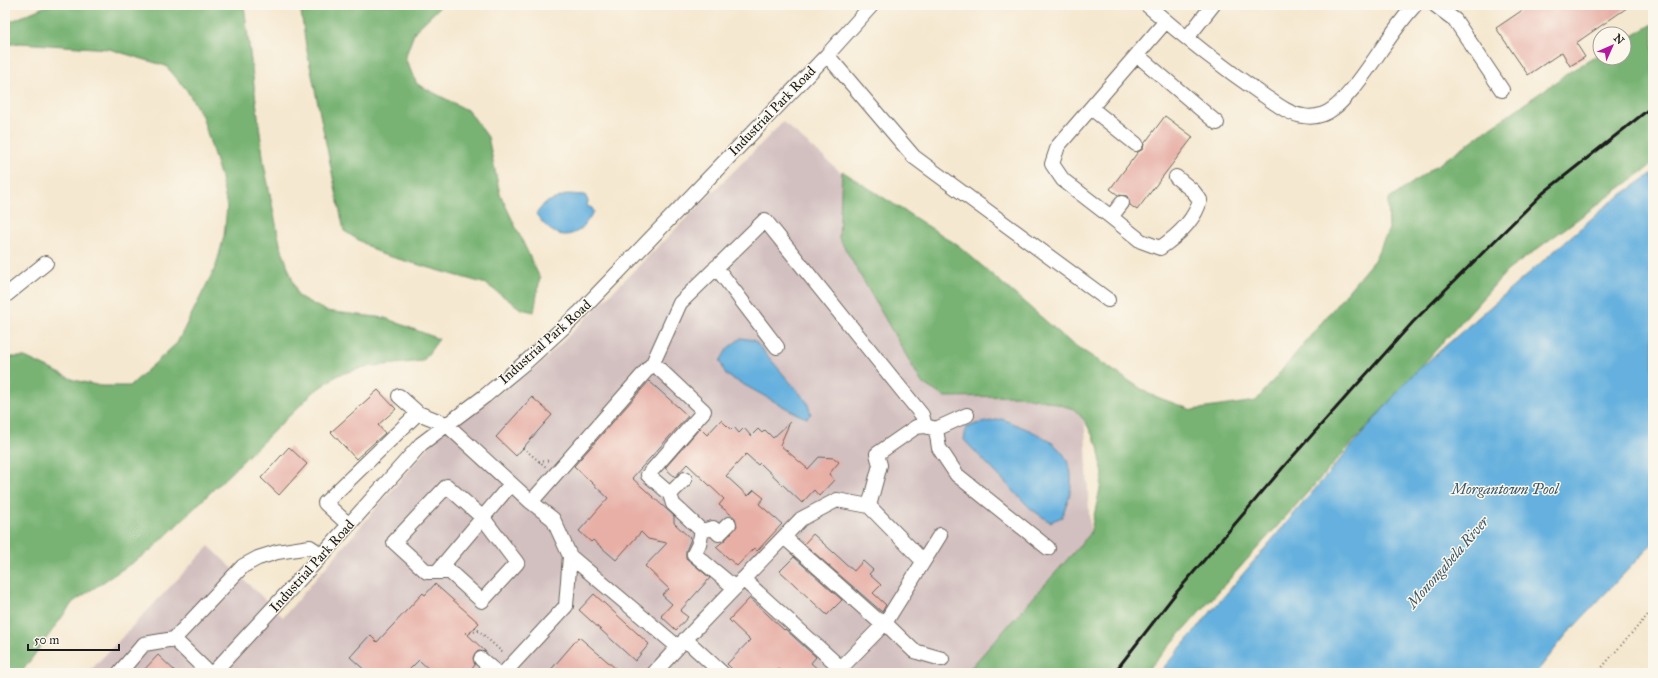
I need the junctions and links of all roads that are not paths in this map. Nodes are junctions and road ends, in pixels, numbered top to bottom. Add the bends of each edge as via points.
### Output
1 (872, 5) edge
2 (1147, 5) edge
3 (1213, 5) edge
4 (1415, 5) edge
5 (1436, 5) edge
6 (1166, 21) junction
7 (1187, 38) junction
8 (827, 55) junction
9 (1137, 55) junction
10 (1502, 90) dead end
11 (1091, 108) junction
12 (1216, 123) dead end
13 (1136, 144) dead end
14 (1176, 177) dead end
15 (1122, 203) dead end
16 (1111, 217) junction
17 (46, 263) dead end
18 (716, 267) junction
19 (5, 296) edge
20 (1108, 300) dead end
21 (776, 347) dead end
22 (653, 363) junction
23 (399, 396) dead end
24 (418, 413) junction
25 (967, 415) dead end
26 (446, 424) junction
27 (931, 427) junction
28 (685, 479) dead end
29 (511, 484) junction
30 (670, 494) junction
31 (531, 502) junction
32 (869, 506) junction
33 (483, 518) junction
34 (729, 524) dead end
35 (350, 525) junction
36 (702, 531) junction
37 (940, 535) dead end
38 (784, 537) junction
39 (1048, 548) dead end
40 (322, 555) junction
41 (570, 556) junction
42 (923, 561) junction
43 (437, 572) junction
44 (739, 584) junction
45 (884, 624) junction
46 (174, 639) junction
47 (682, 643) junction
48 (481, 658) dead end
49 (942, 659) dead end
50 (839, 671) edge
51 (119, 673) edge
52 (210, 673) edge
53 (213, 673) edge
54 (497, 673) edge
55 (504, 673) edge
56 (654, 673) edge
57 (722, 673) edge

1 - 8 street, Industrial Park Road
2 - 6 street
3 - 7 street
4 - 7 street via 1345,98 1324,115 1312,117 1301,116 1285,109 1232,74
5 - 10 street via 1455,20
6 - 7 street
6 - 9 street
8 - 20 street via 914,157
8 - 26 street, Industrial Park Road via 579,313 527,361
9 - 11 street
9 - 12 street
11 - 13 street
11 - 16 street via 1058,146 1052,164 1063,180
14 - 16 street via 1200,200 1198,210 1174,238 1160,248 1141,241
15 - 16 street
17 - 19 street
18 - 21 street
18 - 22 street via 680,303
18 - 27 street via 765,220
22 - 30 street via 704,411 648,475
22 - 31 street
23 - 24 street
24 - 26 street
24 - 35 street via 325,503
25 - 27 street
26 - 29 street
26 - 35 street, Industrial Park Road via 421,444
27 - 32 street via 916,427 877,454 880,464
27 - 39 street via 939,448 957,476
28 - 30 street
29 - 31 street
29 - 33 street
30 - 36 street via 673,504
31 - 41 street via 553,519
32 - 38 street via 837,500 800,519
32 - 42 street
33 - 43 street
33 - 43 street via 517,562 482,601 450,572
33 - 43 street via 447,486 394,542 427,572
34 - 36 street via 719,534 713,528
35 - 40 street, Industrial Park Road
36 - 44 street via 694,554
37 - 42 street
38 - 44 street
38 - 45 street
40 - 46 street via 310,548 304,548 277,552 243,566
40 - 53 street, Industrial Park Road
41 - 47 street
41 - 55 street via 566,606
42 - 45 street
44 - 47 street
44 - 50 street
45 - 49 street via 914,651
45 - 50 street
46 - 51 street via 144,644
46 - 52 street
47 - 56 street
47 - 57 street
48 - 54 street

